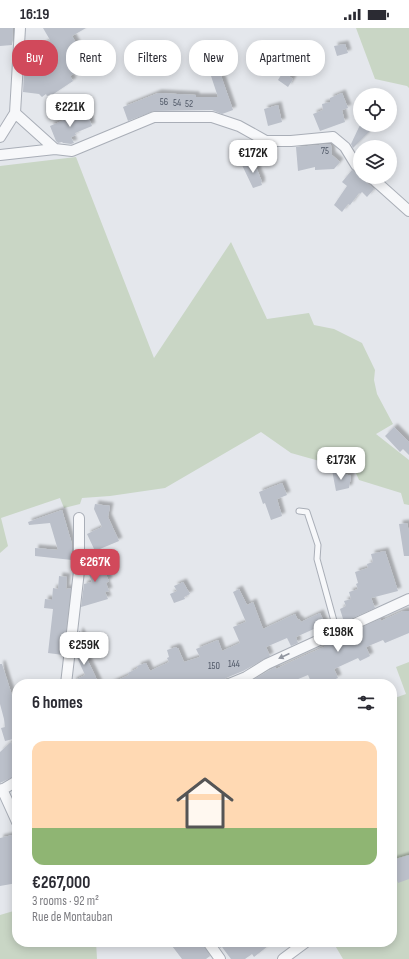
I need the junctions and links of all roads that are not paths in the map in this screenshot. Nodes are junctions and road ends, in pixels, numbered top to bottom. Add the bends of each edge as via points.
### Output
1 (20, 28) edge
2 (15, 113) junction
3 (0, 137) edge
4 (55, 148) junction
5 (0, 155) edge
6 (353, 160) edge
7 (378, 184) edge
8 (409, 211) edge
9 (299, 511) dead end
10 (79, 518) dead end
11 (409, 599) edge
12 (337, 632) junction
13 (67, 679) edge
14 (241, 679) edge
15 (12, 784) edge
16 (1, 790) edge
17 (12, 812) edge
18 (212, 947) edge
19 (299, 947) edge
20 (220, 959) edge
21 (283, 959) edge

1 - 2 street
2 - 3 street
2 - 4 street
4 - 5 street
4 - 6 street via 72,151 154,117 212,117 239,126 266,141 333,137 345,147
7 - 8 street
9 - 12 lane via 307,512 318,545 317,559
10 - 13 street via 79,571
11 - 12 street
12 -> 14 street via 267,664
15 - 16 street
16 - 17 street
18 - 20 street
19 - 21 street

